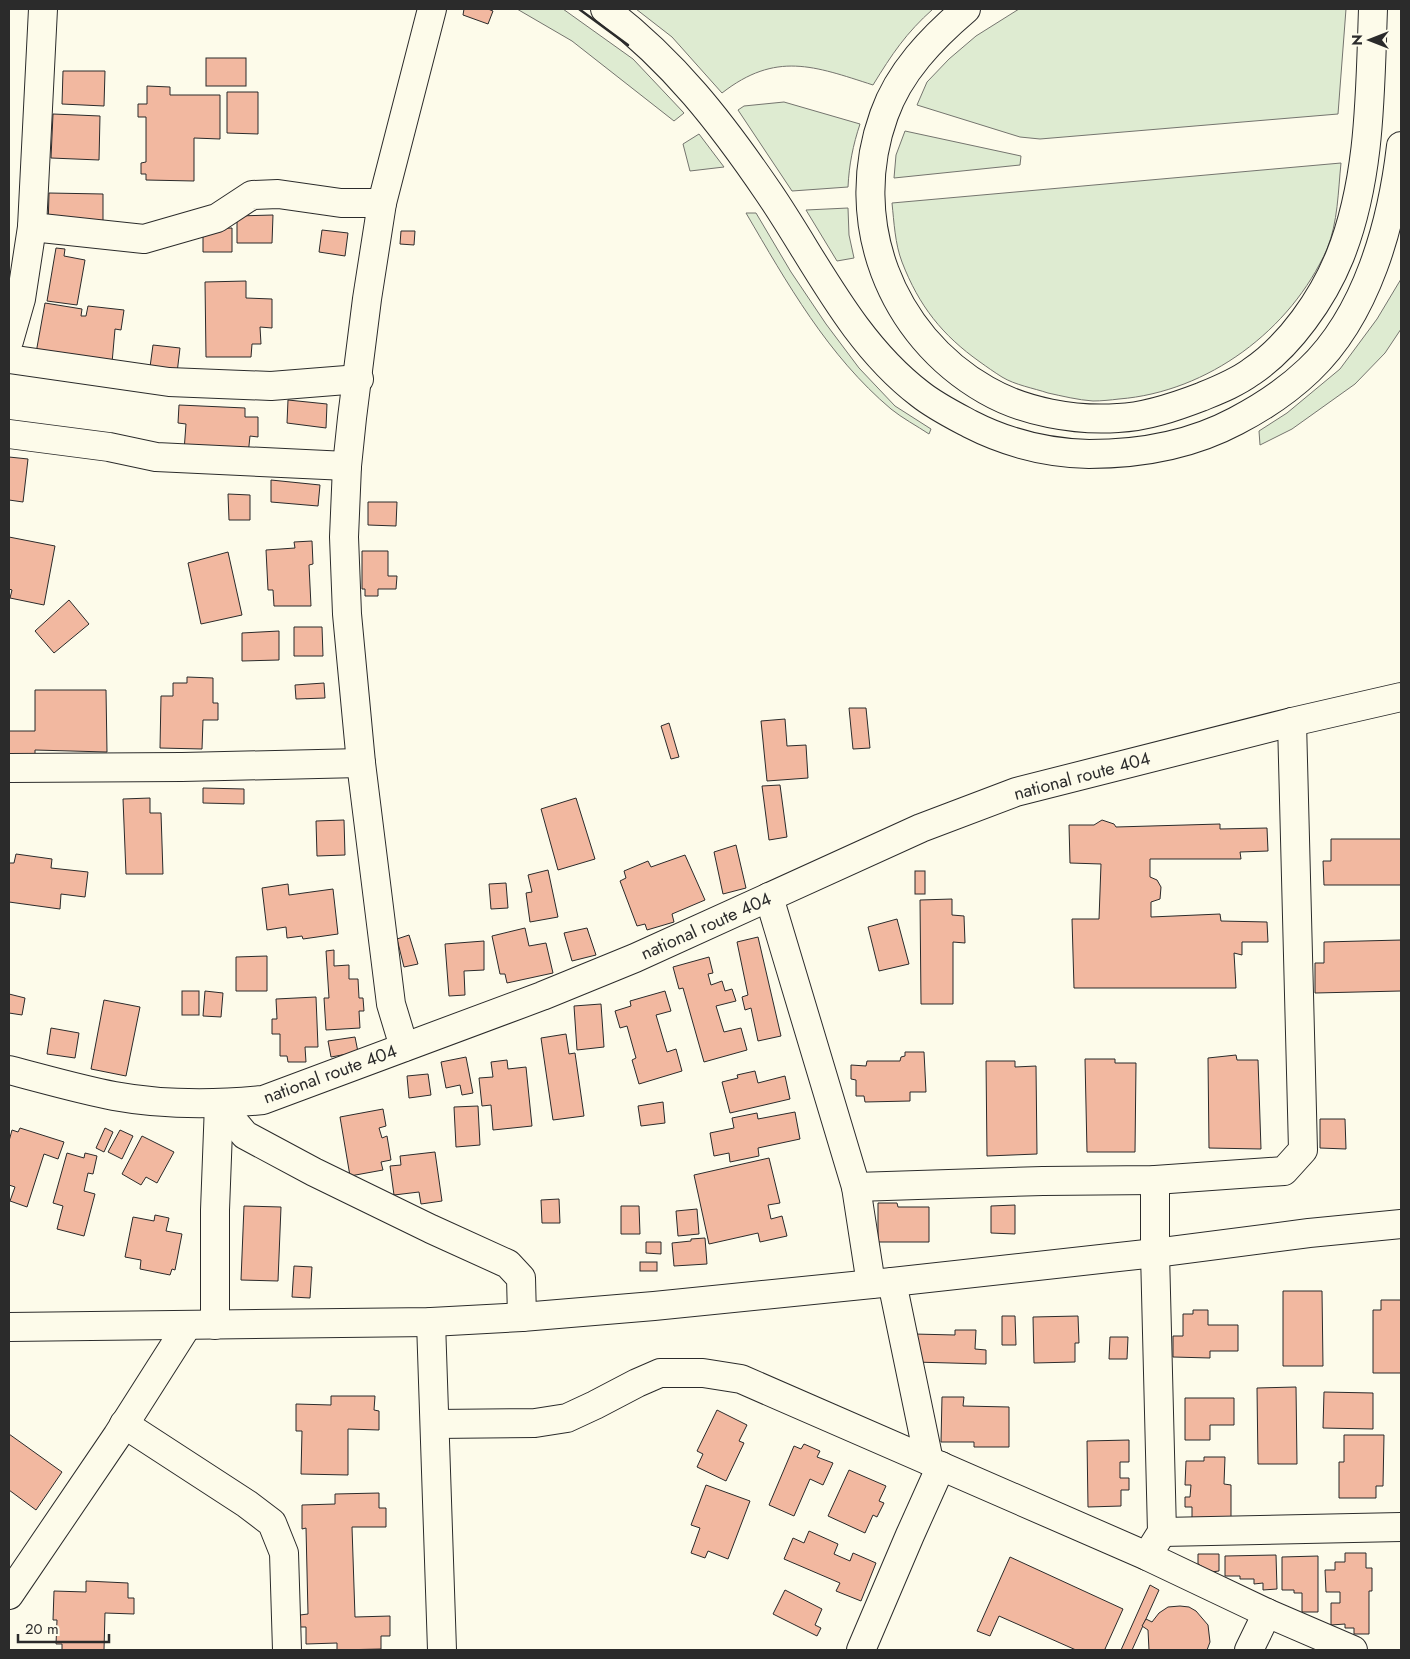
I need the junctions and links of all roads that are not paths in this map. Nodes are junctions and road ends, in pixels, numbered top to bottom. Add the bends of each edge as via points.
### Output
1 (42, 9) edge
2 (432, 9) edge
3 (606, 9) edge
4 (966, 9) edge
5 (1373, 9) edge
6 (1401, 146) edge
7 (382, 203) junction
8 (32, 227) junction
9 (9, 341) edge
10 (9, 359) edge
11 (359, 379) junction
12 (9, 434) edge
13 (347, 466) junction
14 (1401, 697) edge
15 (1292, 722) junction
16 (361, 763) junction
17 (9, 768) edge
18 (769, 897) junction
19 (404, 1047) junction
20 (9, 1070) edge
21 (219, 1104) junction
22 (1155, 1180) junction
23 (856, 1187) junction
24 (1401, 1224) edge
25 (1155, 1253) junction
26 (881, 1283) junction
27 (522, 1317) junction
28 (432, 1322) junction
29 (215, 1325) junction
30 (187, 1326) junction
31 (9, 1327) edge
32 (124, 1424) junction
33 (435, 1424) junction
34 (935, 1464) junction
35 (1401, 1527) edge
36 (1162, 1532) junction
37 (1147, 1556) junction
38 (9, 1596) edge
39 (1267, 1613) junction
40 (287, 1650) edge
41 (442, 1650) edge
42 (861, 1650) edge
43 (1249, 1650) edge
44 (1353, 1650) edge

1 - 8 main road
2 - 7 main road
3 - 6 main road via 633,30 703,103 770,195 842,309 892,370 921,395 952,415 988,433 1031,447 1113,454 1152,450 1222,429 1283,393 1311,368 1332,342 1368,280 1382,244
4 - 5 main road via 919,54 884,114 870,181 877,253 908,319 960,373 988,392 1019,405 1085,418 1119,418 1155,412 1222,389 1252,371 1304,320 1324,290 1353,218 1361,180 1369,97
7 - 8 main road via 341,203 278,194 252,195 217,218 144,239
7 - 11 main road
8 - 9 main road via 21,299
10 - 11 main road via 169,382 272,386
11 - 13 main road
12 - 13 main road via 109,446 156,457
13 - 16 main road via 344,537 347,614
14 - 15 main road, national route 404
15 - 18 main road, national route 404 via 1016,792 921,828
15 - 22 main road via 1303,1150 1284,1171
16 - 17 main road
16 - 19 main road via 391,1004
18 - 19 main road, national route 404 via 635,958
18 - 23 main road
19 - 21 main road, national route 404 via 263,1100
20 - 21 main road, national route 404 via 114,1096 159,1102
21 - 27 main road via 246,1135 314,1172 508,1264 521,1278
21 - 29 main road
22 - 23 main road
22 - 25 main road
23 - 26 main road
24 - 25 main road
25 - 26 main road
25 - 36 main road
26 - 27 main road
26 - 34 main road
27 - 28 main road
28 - 29 main road
28 - 33 main road
29 - 30 main road
30 - 31 main road
30 - 32 main road
32 - 38 main road
32 - 40 main road via 272,1522 284,1553
33 - 34 main road via 535,1422 567,1418 660,1373 703,1373 741,1379
33 - 41 main road
34 - 37 main road
34 - 42 main road via 910,1535
35 - 36 main road
36 - 37 main road
37 - 39 main road
39 - 43 main road
39 - 44 main road

